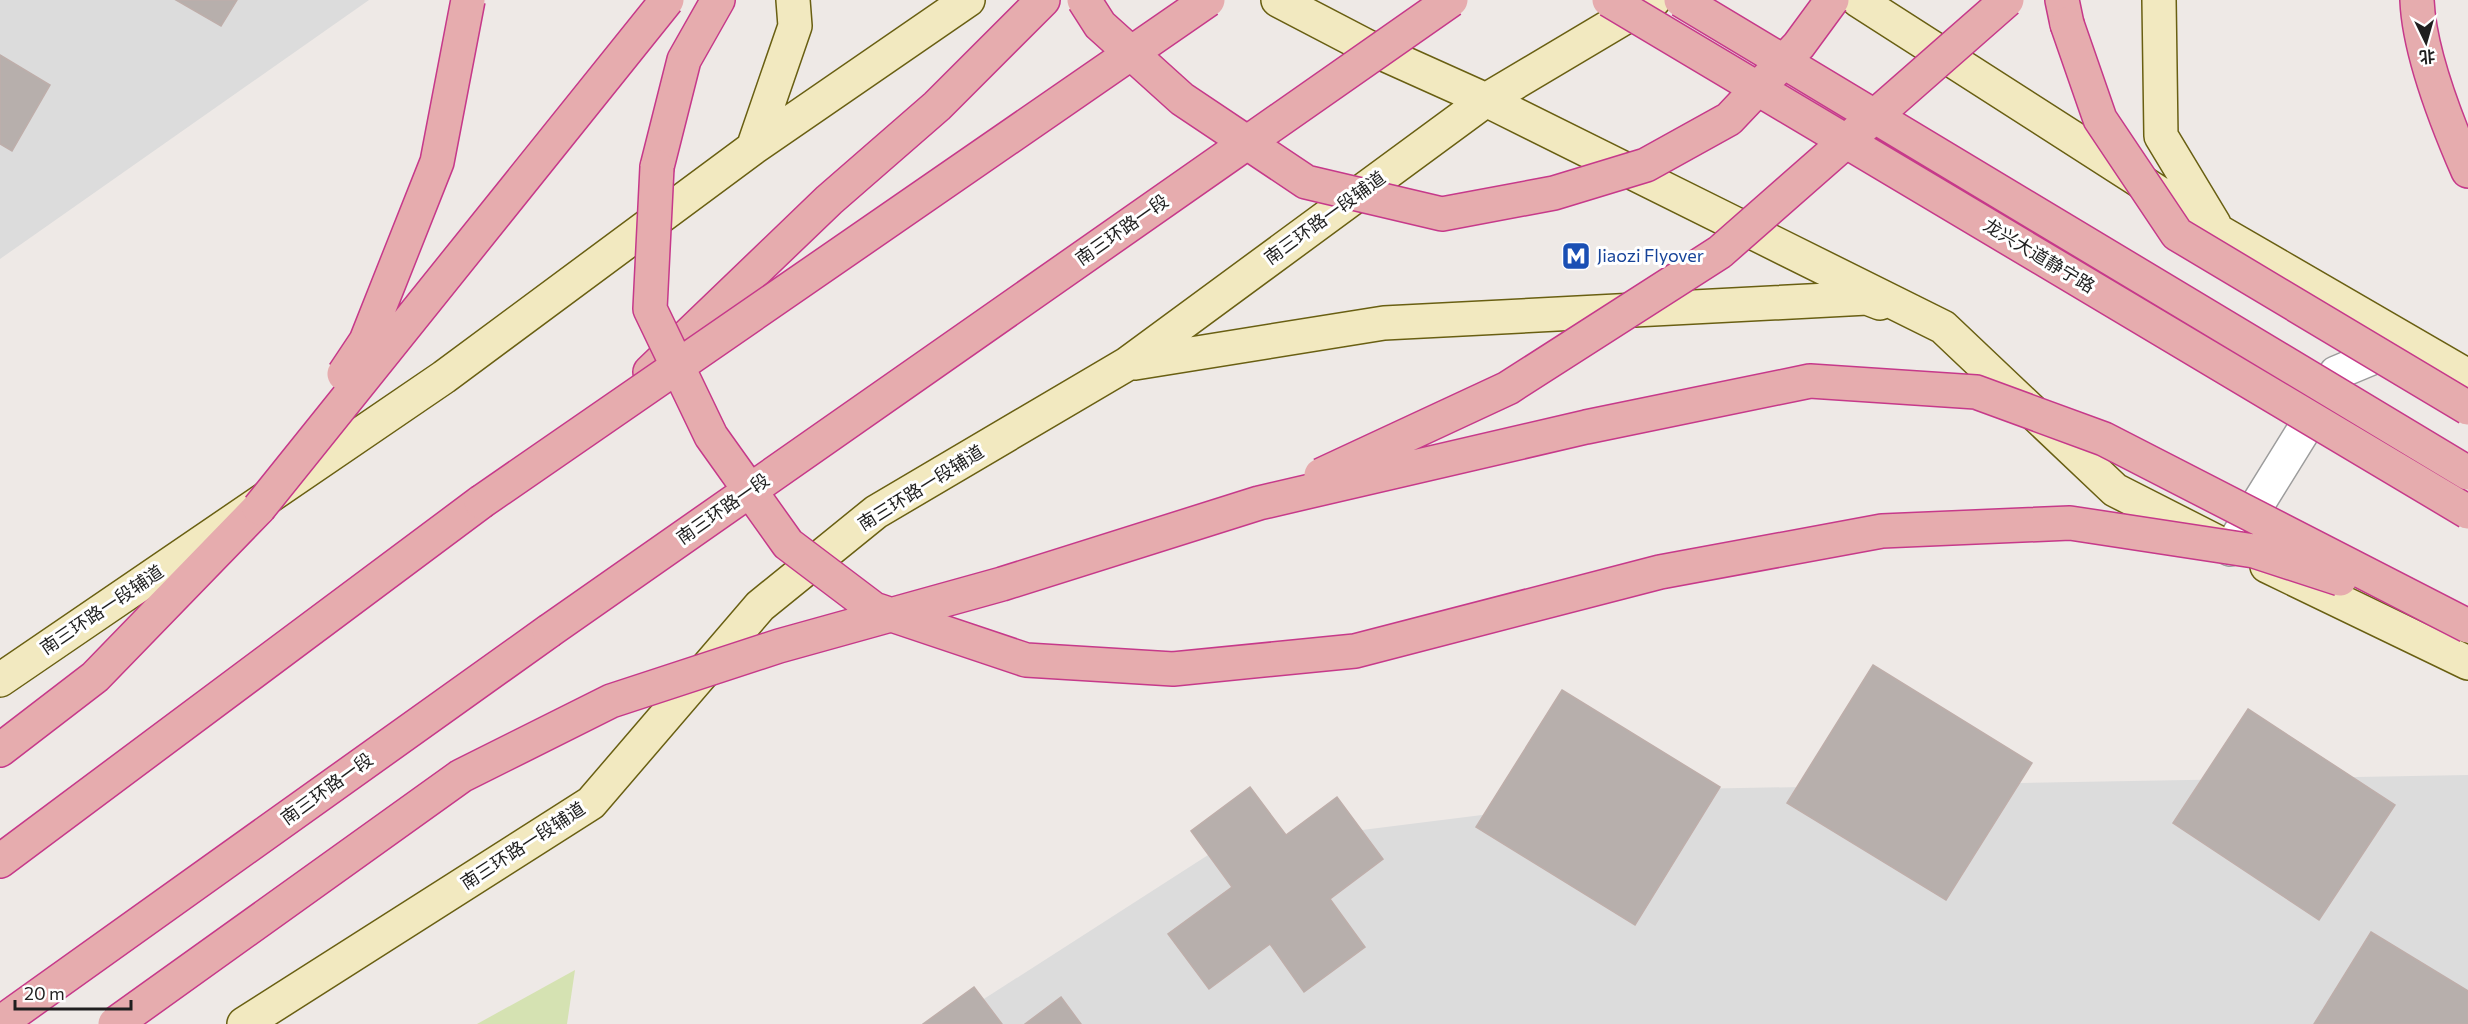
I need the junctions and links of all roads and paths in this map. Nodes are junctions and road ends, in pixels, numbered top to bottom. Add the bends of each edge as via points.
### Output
1 (468, 0) edge
2 (667, 0) edge
3 (718, 0) edge
4 (793, 0) edge
5 (968, 0) edge
6 (1043, 0) edge
7 (1084, 0) edge
8 (1208, 0) edge
9 (1278, 0) edge
10 (1450, 0) edge
11 (1609, 0) edge
12 (1680, 0) edge
13 (1832, 0) edge
14 (1858, 0) edge
15 (2007, 0) edge
16 (2062, 0) edge
17 (2159, 0) edge
18 (2417, 0) edge
19 (1649, 3) edge
20 (1486, 100) junction
21 (753, 148) junction
22 (2468, 171) edge
23 (2218, 231) junction
24 (1943, 327) junction
25 (1127, 364) junction
26 (2458, 369) edge
27 (2468, 408) edge
28 (595, 425) junction
29 (2468, 473) edge
30 (1259, 503) junction
31 (259, 508) junction
32 (2468, 512) edge
33 (2230, 549) junction
34 (2430, 608) junction
35 (2468, 626) edge
36 (2468, 663) edge
37 (0, 680) edge
38 (0, 750) edge
39 (0, 861) edge
40 (0, 1023) edge
41 (115, 1024) edge
42 (244, 1024) edge

1 - 31 highway, bridge via 437,162 366,341
2 - 31 highway, bridge
3 - 34 highway, bridge via 684,60 657,167 650,309 711,436 788,544 874,609 1026,660 1173,669 1355,651 1660,572 1882,531 2070,523 2254,551
4 - 21 main road via 795,26
5 - 21 main road, 南三环路一段辅道
6 - 28 highway, bridge via 938,106 829,200
7 - 13 highway, bridge via 1100,25 1182,99 1306,182 1442,214 1554,193 1646,165 1729,119 1800,45
8 - 28 highway, bridge
9 - 20 main road via 1368,47
10 - 40 highway, 南三环路一段, bridge via 549,630
11 - 32 highway, 龙兴大道静宁路, bridge
12 - 29 highway, 龙兴大道静宁路, bridge
14 - 23 main road
15 - 30 highway, bridge via 1720,252 1508,388
16 - 27 highway, bridge via 2100,118 2177,234
17 - 23 main road via 2161,136
18 - 22 highway via 2418,24 2452,135
19 - 20 main road, 南三环路一段辅道
20 - 24 main road
20 - 25 main road, 南三环路一段辅道
21 - 37 main road, 南三环路一段辅道 via 444,377
23 - 26 main road
24 - 25 main road via 1868,298 1384,323
24 - 33 main road via 2115,490
25 - 42 main road, 南三环路一段辅道 via 876,512 760,606 591,803
26 - 33 street via 2379,355 2336,373
28 - 39 highway, bridge via 481,502
30 - 34 highway, bridge via 1586,427 1810,381 1976,392 2104,440
30 - 41 highway, bridge via 1002,584 779,646 611,701 461,776
31 - 38 highway via 96,677
33 - 36 main road
34 - 35 highway, bridge

